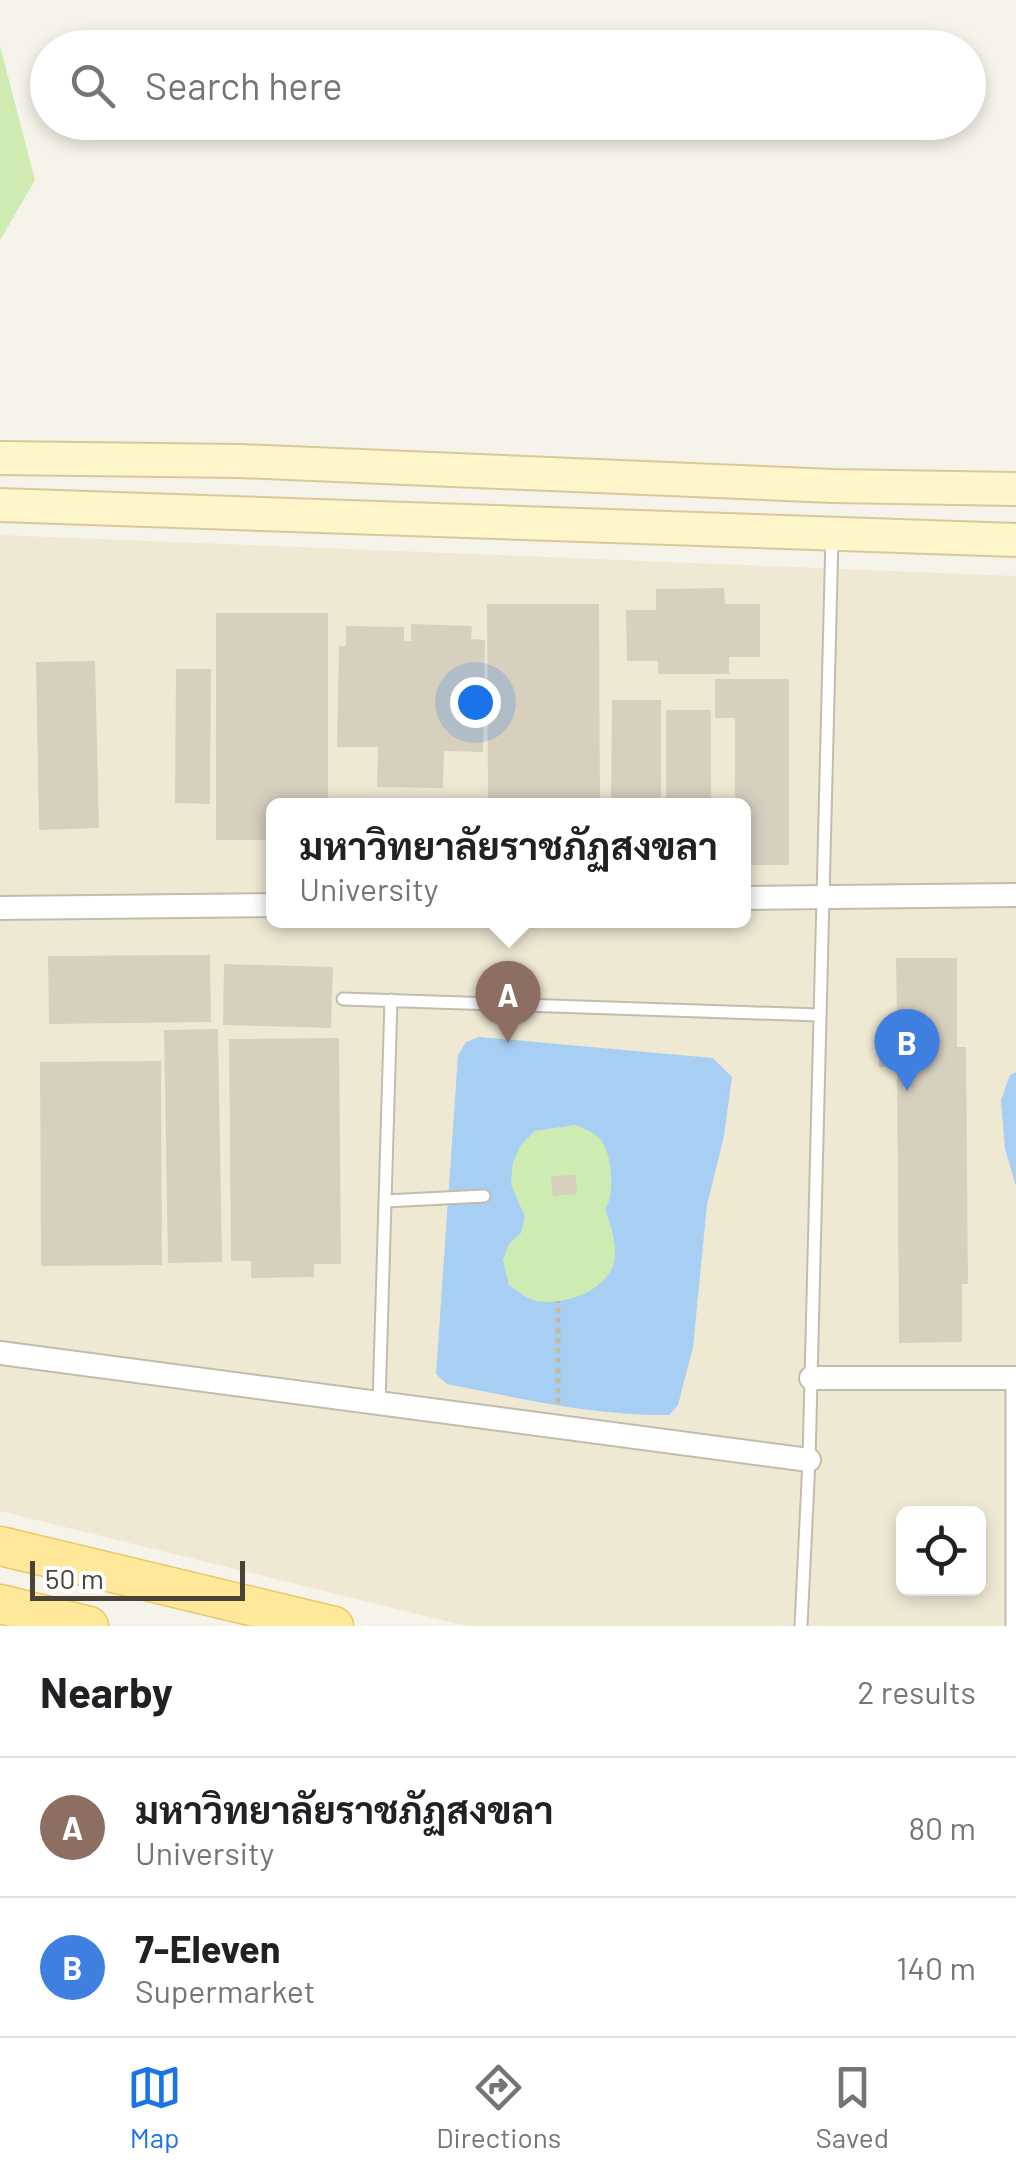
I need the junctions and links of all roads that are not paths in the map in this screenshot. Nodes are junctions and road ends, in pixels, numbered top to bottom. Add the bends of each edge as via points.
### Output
1 (0, 458) edge
2 (833, 486) junction
3 (1016, 489) edge
4 (0, 506) edge
5 (832, 535) junction
6 (1016, 540) edge
7 (1016, 895) edge
8 (823, 897) junction
9 (751, 898) edge
10 (266, 904) edge
11 (0, 908) edge
12 (343, 999) dead end
13 (391, 1000) junction
14 (819, 1015) junction
15 (484, 1196) dead end
16 (386, 1201) junction
17 (0, 1353) edge
18 (811, 1378) junction
19 (1014, 1378) edge
20 (380, 1403) junction
21 (809, 1460) junction
22 (0, 1546) edge
23 (0, 1604) edge
24 (88, 1626) edge
25 (334, 1626) edge
26 (801, 1626) edge
27 (1012, 1626) edge

1 - 2 main road via 240,461
2 - 3 main road
2 - 5 main road
4 - 5 main road
5 - 6 main road
5 - 8 lane
7 - 8 street
8 - 9 street
8 - 14 lane
10 - 11 street
12 - 13 lane
13 - 14 lane
13 - 16 lane
14 - 18 lane
15 - 16 lane
16 - 20 lane
17 - 20 street
18 - 19 street
18 - 21 lane
19 - 27 lane
20 - 21 street
21 - 26 lane
22 - 25 main road
23 - 24 main road

